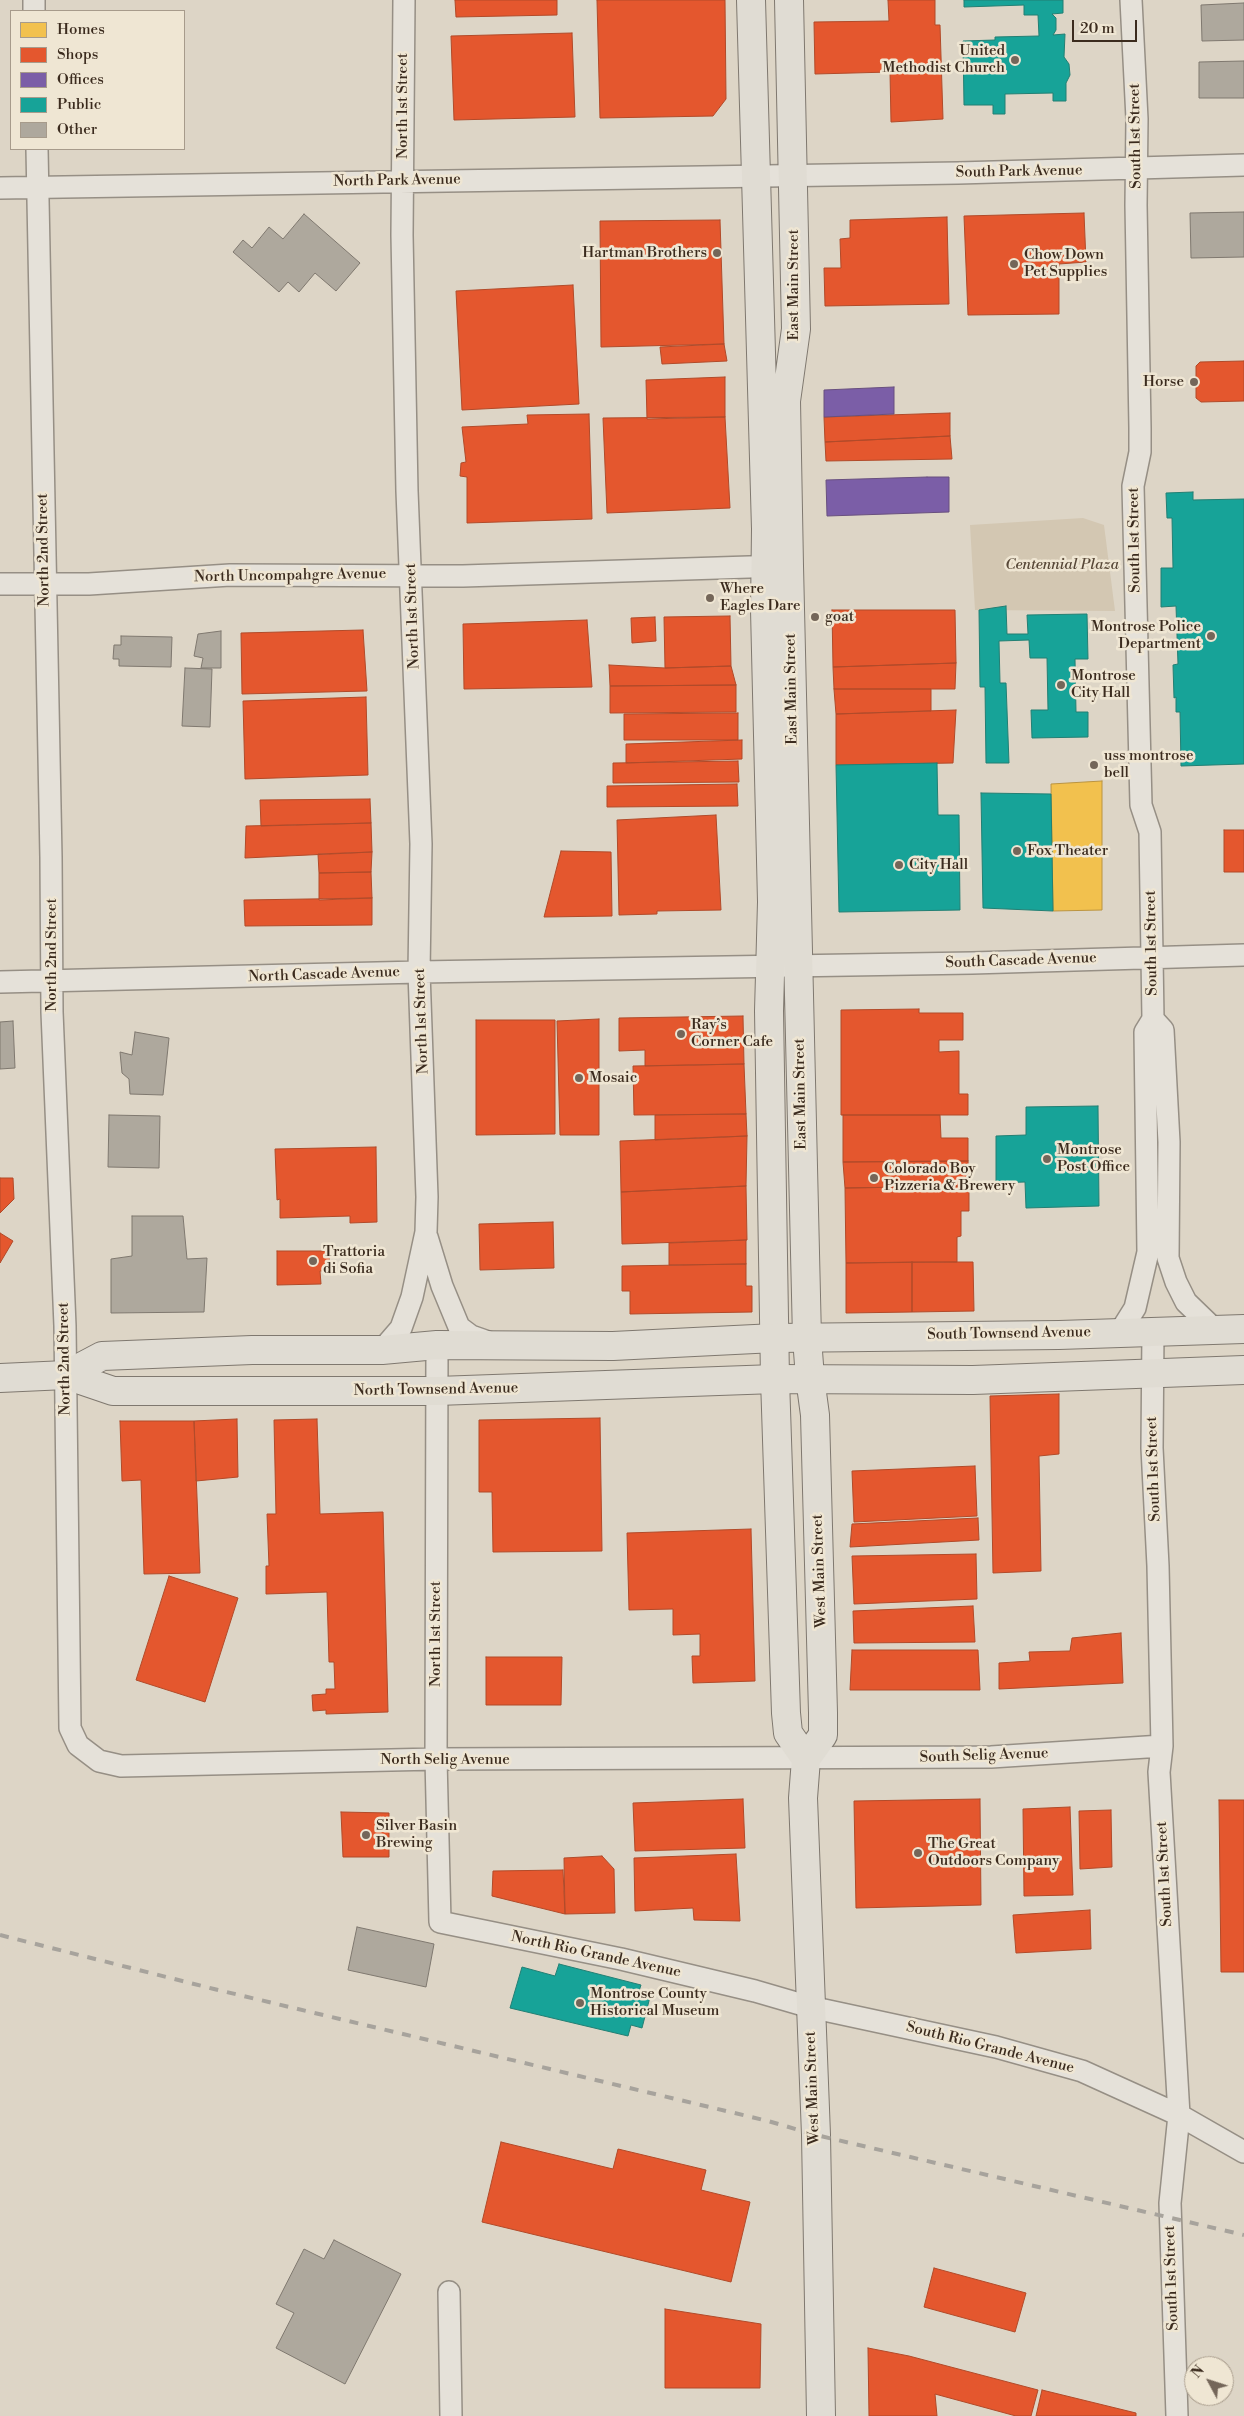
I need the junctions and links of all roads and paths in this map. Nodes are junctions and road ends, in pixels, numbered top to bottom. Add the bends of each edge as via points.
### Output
1 (404, 0) edge
2 (751, 0) edge
3 (789, 0) edge
4 (1131, 0) edge
5 (36, 150) edge
6 (1244, 165) edge
7 (1136, 168) junction
8 (794, 175) junction
9 (755, 176) junction
10 (404, 181) junction
11 (37, 187) junction
12 (0, 188) edge
13 (777, 566) junction
14 (411, 575) junction
15 (45, 583) junction
16 (0, 584) edge
17 (1244, 955) edge
18 (1151, 957) junction
19 (799, 964) junction
20 (770, 965) junction
21 (419, 972) junction
22 (52, 981) junction
23 (0, 982) edge
24 (1153, 1019) junction
25 (426, 1232) junction
26 (1244, 1329) edge
27 (1215, 1330) junction
28 (1153, 1331) junction
29 (1120, 1332) junction
30 (775, 1338) junction
31 (807, 1338) junction
32 (437, 1345) junction
33 (500, 1346) junction
34 (382, 1350) junction
35 (1244, 1370) edge
36 (1152, 1372) junction
37 (66, 1375) junction
38 (0, 1378) edge
39 (810, 1378) junction
40 (775, 1379) junction
41 (437, 1391) junction
42 (1162, 1746) junction
43 (87, 1754) joint
44 (436, 1759) junction
45 (806, 1759) junction
46 (440, 1922) joint
47 (810, 2007) junction
48 (1178, 2116) junction
49 (1244, 2152) edge
50 (449, 2292) dead end
51 (451, 2416) edge
52 (821, 2416) edge
53 (1177, 2416) edge

1 - 10 street, North 1st Street
2 - 9 main road, East Main Street
3 - 8 main road, East Main Street
4 - 7 street, South 1st Street
5 - 11 street, North 2nd Street
6 - 7 street, South Park Avenue
7 - 8 street, South Park Avenue
7 - 18 street, South 1st Street via 1140,452 1132,486 1141,805 1150,832
8 - 9 street, North Park Avenue
8 - 13 main road, East Main Street via 796,329 786,401
9 - 10 street, North Park Avenue
9 - 13 main road, East Main Street
10 - 11 street, North Park Avenue
10 - 14 street, North 1st Street via 402,235
11 - 12 street, North Park Avenue
11 - 15 street, North 2nd Street
13 - 14 street, North Uncompahgre Avenue
13 - 19 main road, East Main Street
13 - 20 main road, East Main Street
14 - 15 street, North Uncompahgre Avenue via 230,575 89,584
14 - 21 street, North 1st Street via 421,844
15 - 16 street, North Uncompahgre Avenue
15 - 22 street, North 2nd Street
17 - 18 street, South Cascade Avenue
18 - 19 street, South Cascade Avenue
18 - 24 street, South 1st Street
19 - 20 street, North Cascade Avenue
19 - 31 main road, East Main Street
20 - 21 street, North Cascade Avenue
20 - 30 main road, East Main Street
21 - 22 street, North Cascade Avenue
21 - 25 street, North 1st Street
22 - 23 street, North Cascade Avenue
22 - 37 street, North 2nd Street
24 - 27 street, South 1st Street via 1163,1030 1169,1142 1168,1258 1186,1302
24 - 29 street, South 1st Street via 1145,1032 1148,1252 1137,1303
25 - 33 street, North 1st Street via 442,1286 459,1327 471,1336
25 - 34 street, North 1st Street via 412,1297 401,1328
26 - 27 main road, South Townsend Avenue
27 - 28 main road, South Townsend Avenue
28 - 29 main road, South Townsend Avenue
28 - 36 street, South 1st Street
29 - 31 main road, South Townsend Avenue
30 - 31 main road, South Townsend Avenue
30 - 33 main road, North Townsend Avenue via 613,1346
30 - 40 main road, East Main Street
31 - 39 main road, East Main Street
32 - 33 main road, North Townsend Avenue
32 - 34 main road, North Townsend Avenue
32 - 41 street, North 1st Street
34 - 37 main road, North Townsend Avenue via 252,1350 102,1356
35 - 36 main road
36 - 39 main road via 973,1380 836,1381
36 - 42 street, South 1st Street
37 - 38 main road, North Townsend Avenue
37 - 41 main road, North Townsend Avenue via 113,1391
37 - 43 street, North 2nd Street via 70,1728 78,1745
39 - 40 main road, North Townsend Avenue
39 - 45 main road, West Main Street via 815,1415 823,1735
40 - 41 main road, North Townsend Avenue
40 - 45 main road via 786,1713 788,1733
41 - 44 street, North 1st Street
42 - 45 street, South Selig Avenue via 991,1757
42 - 48 street, South 1st Street via 1160,1772
43 - 44 street, North Selig Avenue via 120,1766
44 - 45 street, North Selig Avenue
44 - 46 street, North 1st Street
45 - 47 main road, West Main Street via 803,1798
46 - 47 street, North Rio Grande Avenue via 621,1959
47 - 48 street, South Rio Grande Avenue via 996,2047 1082,2071
47 - 52 main road, West Main Street via 816,2135
48 - 49 street, South Rio Grande Avenue
48 - 53 street, South 1st Street via 1170,2203
50 - 51 street

